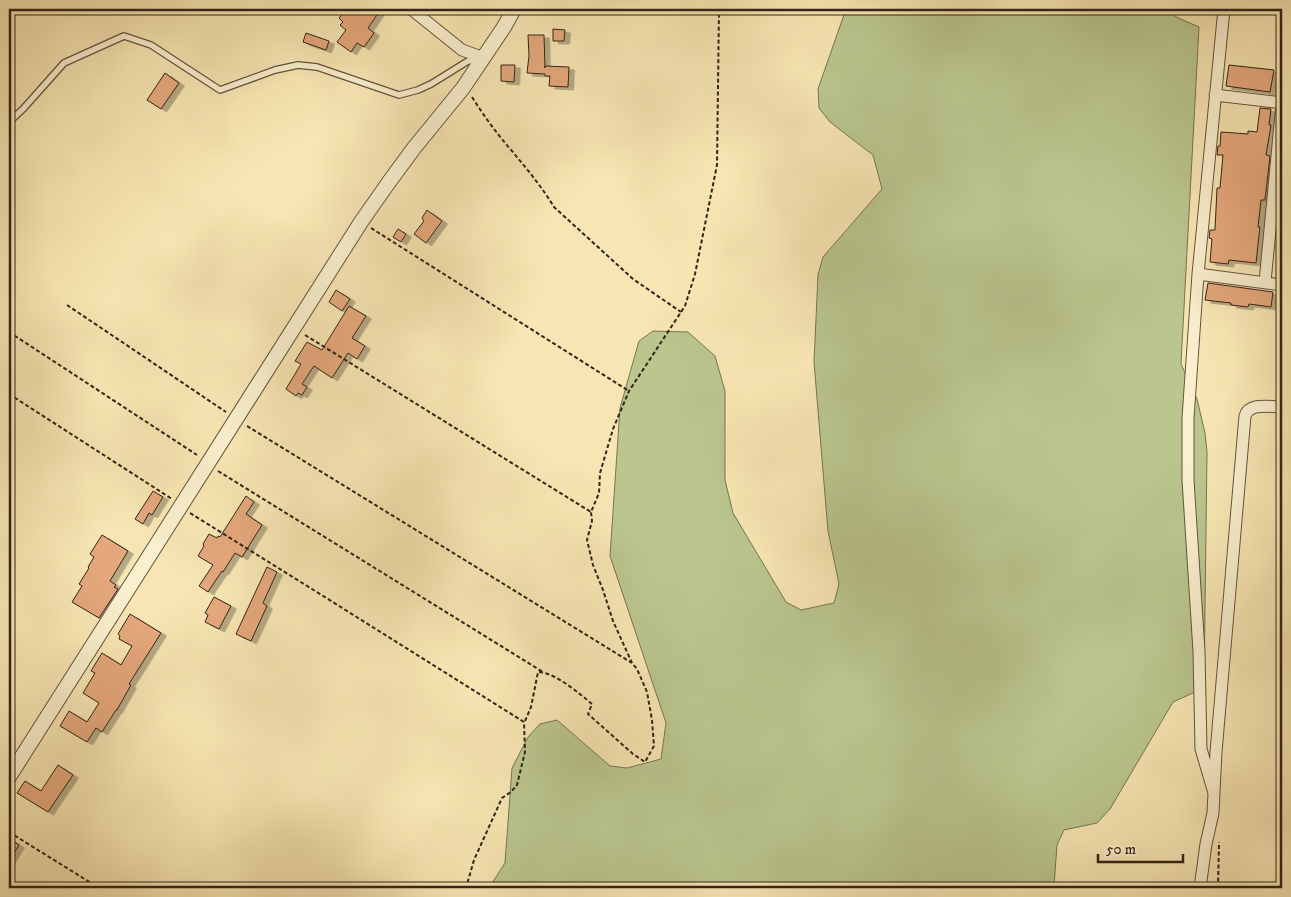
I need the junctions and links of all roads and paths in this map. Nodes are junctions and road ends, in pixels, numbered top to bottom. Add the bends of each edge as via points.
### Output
1 (411, 9) edge
2 (514, 9) edge
3 (719, 9) edge
4 (1224, 9) edge
5 (484, 58) junction
6 (463, 88) junction
7 (1215, 95) junction
8 (1282, 103) edge
9 (9, 122) edge
10 (361, 222) junction
11 (1198, 274) junction
12 (1265, 282) junction
13 (1282, 285) edge
14 (67, 305) dead end
15 (681, 312) junction
16 (294, 329) junction
17 (9, 332) edge
18 (629, 391) junction
19 (9, 394) edge
20 (1282, 407) edge
21 (237, 420) junction
22 (208, 464) junction
23 (182, 507) junction
24 (591, 512) junction
25 (632, 663) junction
26 (544, 672) junction
27 (524, 722) junction
28 (9, 777) edge
29 (1214, 793) junction
30 (9, 832) edge
31 (99, 888) edge
32 (466, 888) edge
33 (1200, 888) edge

1 - 5 street via 462,50
2 - 5 street
3 - 15 path via 717,165 695,274
4 - 7 street
5 - 6 street
5 - 9 lane via 468,61 418,90 399,94 317,67 298,64 220,90 151,45 124,36 64,63
6 - 10 street via 414,148
6 - 15 path via 554,207 633,279
7 - 8 street
7 - 11 street
8 - 12 street
10 - 16 street
10 - 18 path
11 - 12 street
11 - 29 street via 1188,418 1188,480 1199,651 1201,749
12 - 13 street
14 - 21 path
15 - 18 path
16 - 21 street
16 - 24 path
17 - 22 path
18 - 24 path via 613,429 600,473 599,493
19 - 23 path
20 - 29 street via 1255,406 1245,416
21 - 22 street
21 - 25 path
22 - 23 street
22 - 26 path
23 - 27 path
23 - 28 street
24 - 25 path via 587,540 593,565
25 - 26 path via 647,692 652,720 654,746 646,762 632,754 588,714 592,704
26 - 27 path via 538,672 531,707
27 - 32 path via 525,752 517,784 502,798 474,860
29 - 33 street
30 - 31 path

